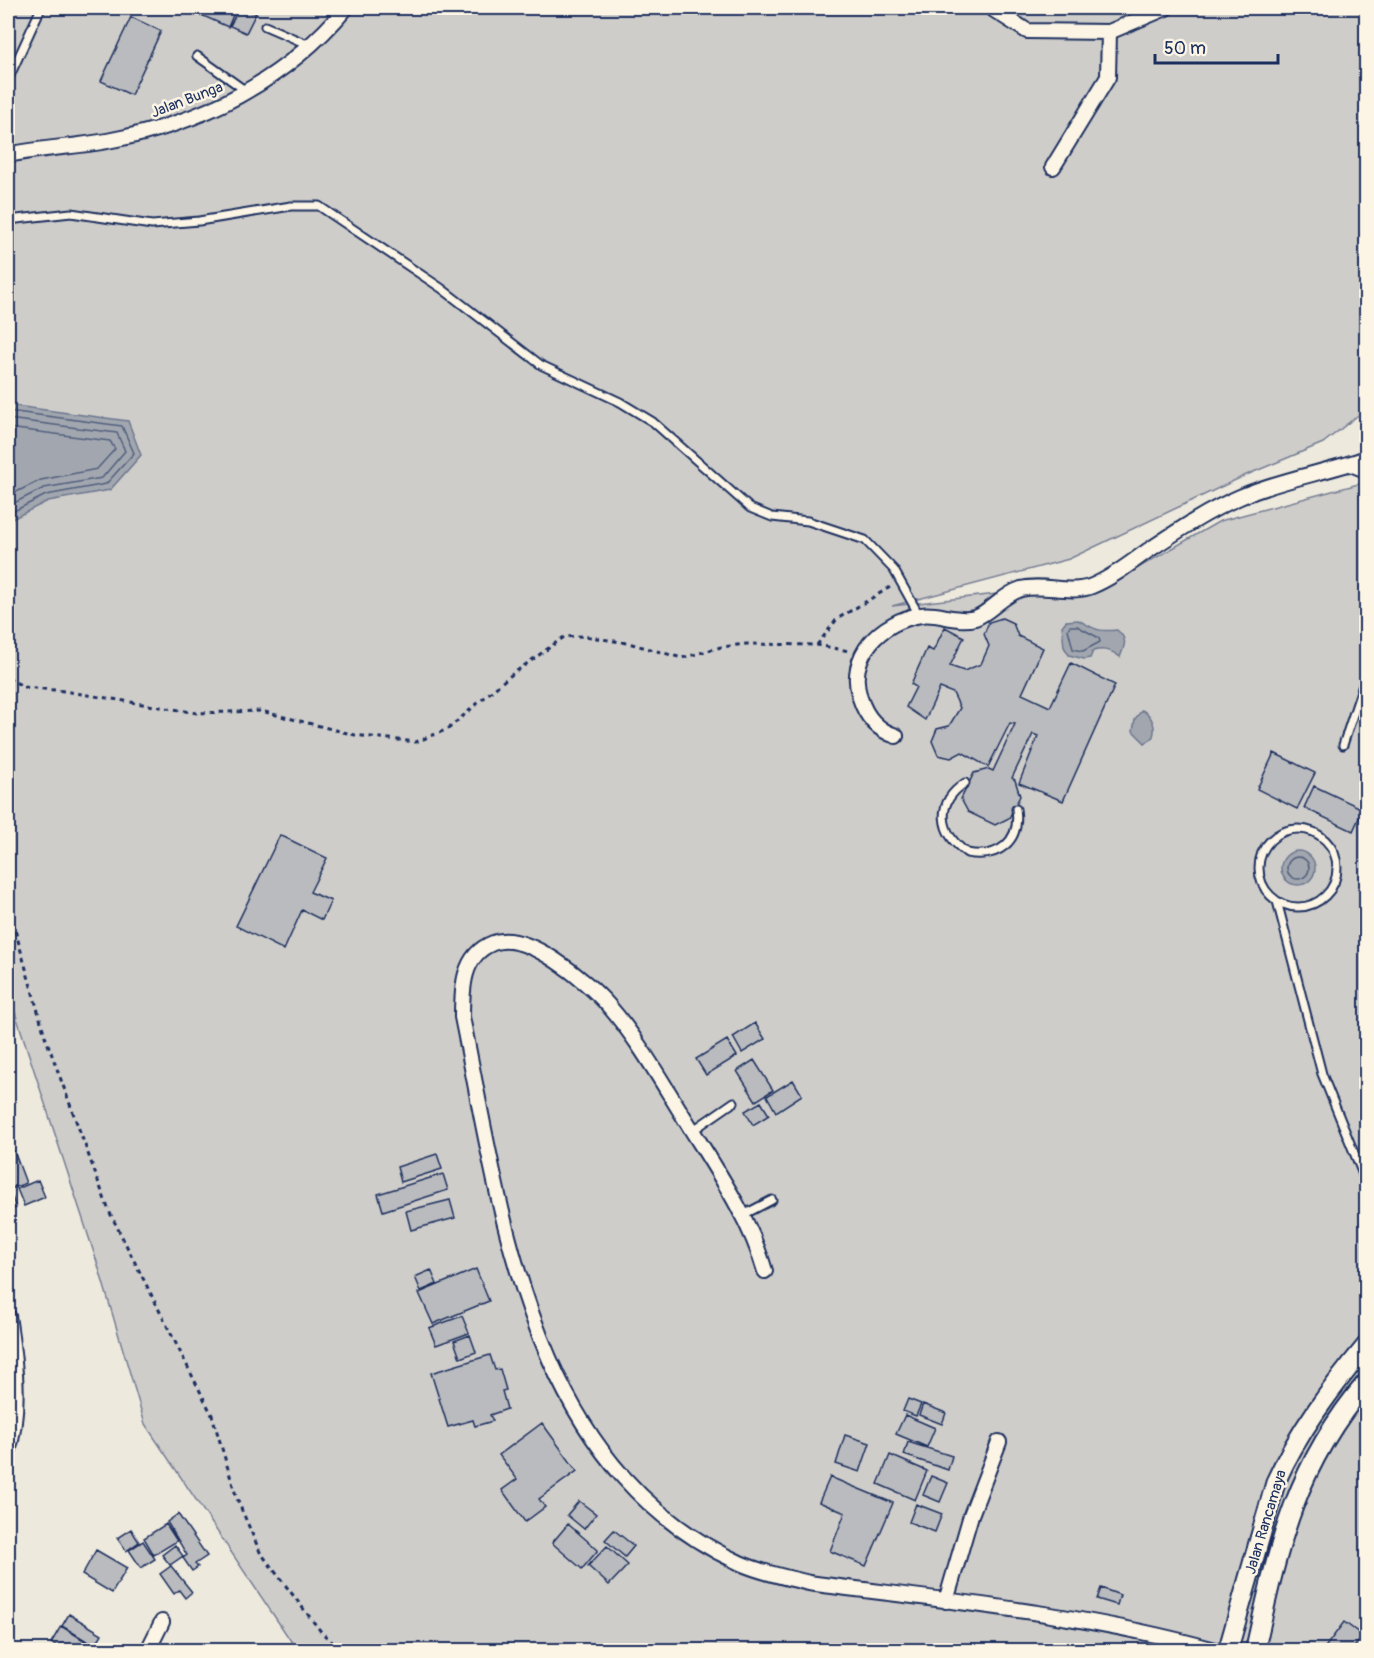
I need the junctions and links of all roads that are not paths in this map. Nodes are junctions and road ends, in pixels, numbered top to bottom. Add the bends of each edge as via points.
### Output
1 (41, 8) edge
2 (346, 8) edge
3 (991, 8) edge
4 (1166, 8) edge
5 (265, 26) dead end
6 (1109, 32) junction
7 (311, 46) junction
8 (197, 56) dead end
9 (8, 80) edge
10 (247, 91) junction
11 (8, 155) edge
12 (1053, 167) dead end
13 (8, 220) edge
14 (1366, 458) edge
15 (1345, 466) junction
16 (1366, 474) edge
17 (919, 615) junction
18 (1366, 676) edge
19 (896, 736) dead end
20 (1343, 745) dead end
21 (965, 783) dead end
22 (1016, 808) dead end
23 (1277, 901) junction
24 (734, 1102) dead end
25 (692, 1131) junction
26 (1366, 1182) edge
27 (772, 1200) dead end
28 (743, 1215) junction
29 (765, 1271) dead end
30 (8, 1316) edge
31 (1366, 1346) edge
32 (1366, 1383) edge
33 (999, 1442) dead end
34 (8, 1452) edge
35 (946, 1601) junction
36 (162, 1622) dead end
37 (148, 1650) edge
38 (1215, 1650) edge
39 (1228, 1650) edge
40 (1255, 1650) edge

1 - 9 lane
2 - 7 street, Jalan Bunga
3 - 6 street via 1028,31
4 - 6 street
5 - 7 lane
6 - 12 street via 1108,76
7 - 10 street, Jalan Bunga
8 - 10 lane
10 - 11 street, Jalan Bunga via 221,107 167,127 108,141
13 - 17 lane via 71,213 152,225 291,206 319,206 441,288 541,365 621,402 652,422 750,508 772,517 808,521 865,540 894,570
14 - 15 street
15 - 16 lane
15 - 17 street via 1241,496 1084,589 1023,589 1010,593 975,618
17 - 19 street via 875,635 862,655 858,675 859,695 867,716 886,733
18 - 20 lane
21 - 22 lane via 952,792 943,815 948,834 967,854 993,854 1008,843 1018,823
23 - 23 lane via 1261,882 1259,870 1265,845 1280,833 1297,828 1322,836 1337,858 1335,885 1316,904 1303,908
23 - 26 lane via 1322,1074
24 - 25 lane
25 - 28 street
25 - 35 street via 619,1019 575,976 533,948 504,939 478,952 469,963 464,978 462,1017 510,1248 540,1338 587,1431 645,1498 687,1533 741,1563 809,1583
27 - 28 lane
28 - 29 street
30 - 34 street via 15,1377 14,1421
31 - 39 street, Jalan Rancamaya via 1287,1456 1276,1481
32 - 40 street, Jalan Rancamaya via 1324,1438 1297,1495 1281,1538
33 - 35 street via 971,1515
35 - 38 street via 1130,1628
36 - 37 street

